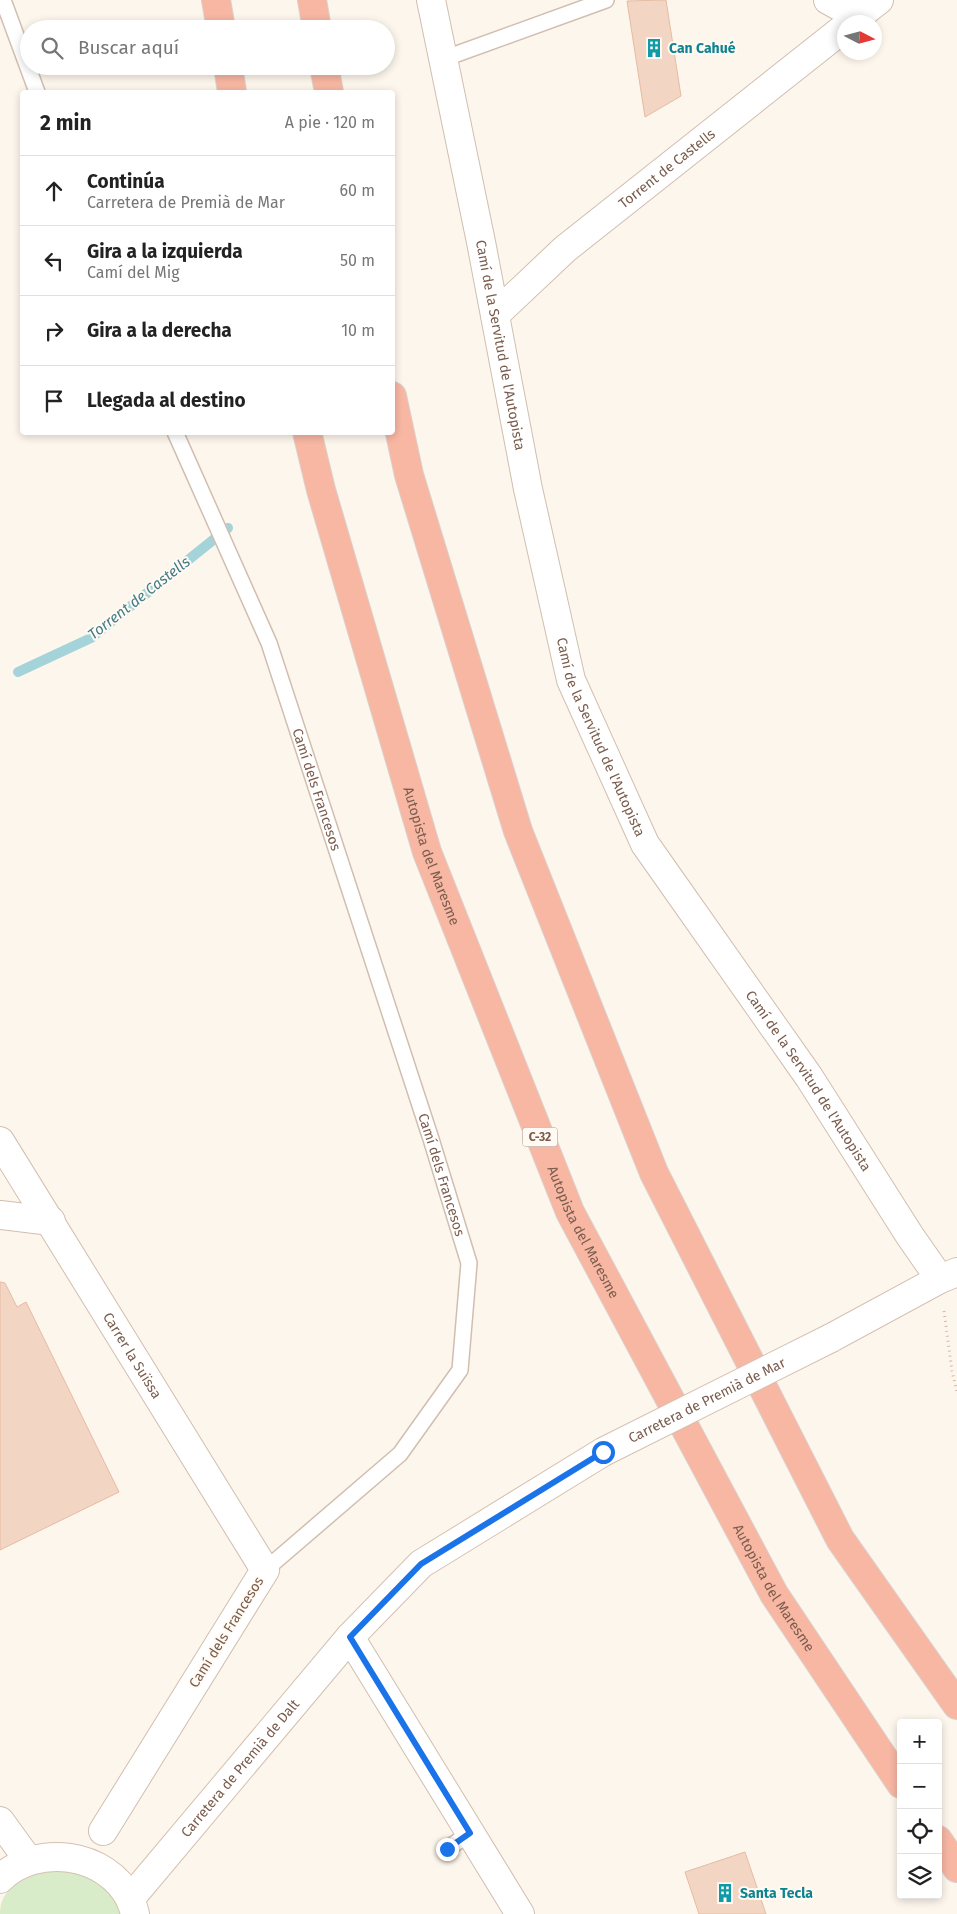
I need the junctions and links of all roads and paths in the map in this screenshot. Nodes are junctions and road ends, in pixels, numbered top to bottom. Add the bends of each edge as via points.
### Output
1 (3, 0) edge
2 (216, 0) edge
3 (312, 0) edge
4 (431, 0) edge
5 (606, 0) edge
6 (828, 0) edge
7 (855, 15) edge
8 (219, 20) edge
9 (315, 20) edge
10 (837, 34) edge
11 (20, 46) edge
12 (443, 59) junction
13 (31, 75) edge
14 (229, 75) edge
15 (326, 75) edge
16 (36, 90) edge
17 (232, 90) edge
18 (329, 90) edge
19 (495, 315) junction
20 (395, 410) edge
21 (177, 435) edge
22 (309, 435) edge
23 (0, 1141) edge
24 (0, 1215) edge
25 (51, 1222) junction
26 (949, 1275) edge
27 (957, 1392) edge
28 (265, 1570) junction
29 (350, 1637) junction
30 (957, 1705) edge
31 (897, 1778) edge
32 (0, 1820) edge
33 (104, 1831) dead end
34 (470, 1833) junction
35 (942, 1846) edge
36 (447, 1849) dead end
37 (9, 1866) edge
38 (957, 1868) edge
39 (132, 1906) edge
40 (520, 1914) edge

1 - 11 lane
2 - 8 highway
3 - 9 highway
4 - 12 street, Camí de la Servitud de l'Autopista
5 - 12 lane
6 - 7 street
10 - 19 street, Torrent de Castells via 565,249
12 - 19 street, Camí de la Servitud de l'Autopista
13 - 16 lane
14 - 17 highway
15 - 18 highway
19 - 26 street, Camí de la Servitud de l'Autopista via 528,489 571,680 645,844 808,1077 910,1236
20 - 30 highway via 409,475 518,832 654,1173 840,1540
21 - 28 lane, Camí dels Francesos via 269,642 469,1262 460,1370 400,1454
22 - 31 highway, Autopista del Maresme / C-32 via 321,490 427,852 570,1212 774,1594
23 - 25 street, Carrer la Suïssa
24 - 25 street
25 - 28 street, Carrer la Suïssa
26 - 27 path via 952,1370
26 - 29 street, Carretera de Premià de Mar, bridge via 603,1452 421,1564
28 - 33 street, Camí dels Francesos
29 - 34 street
29 - 39 street, Carretera de Premià de Dalt
32 - 37 street
34 - 36 lane
34 - 40 street
35 - 38 highway
37 - 39 street via 52,1856 75,1858 98,1867 116,1880

